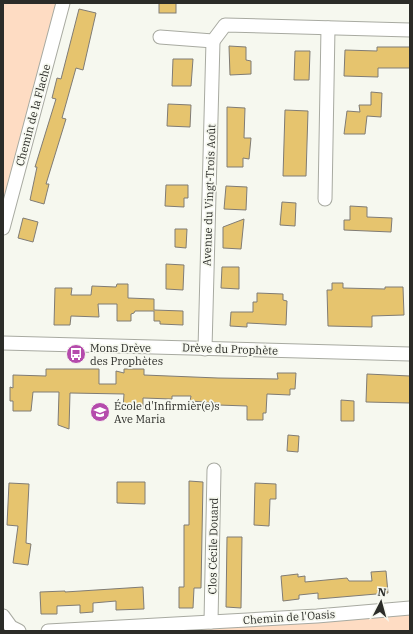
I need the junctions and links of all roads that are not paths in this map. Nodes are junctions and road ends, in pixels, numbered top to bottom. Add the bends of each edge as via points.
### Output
1 (63, 3) edge
2 (328, 28) junction
3 (410, 30) edge
4 (160, 37) dead end
5 (213, 41) junction
6 (324, 199) dead end
7 (3, 228) edge
8 (3, 343) edge
9 (205, 349) junction
10 (410, 354) edge
11 (214, 470) dead end
12 (410, 608) edge
13 (3, 616) edge
14 (210, 622) junction
15 (19, 631) edge
16 (48, 631) edge

1 - 7 street, Chemin de la Flache
2 - 3 street
2 - 5 street via 225,25
2 - 6 street
4 - 5 street
5 - 9 street, Avenue du Vingt-Trois Août
8 - 9 street, Drève du Prophète
9 - 10 street, Drève du Prophète
11 - 14 street, Clos Cécile Douard
12 - 14 street, Chemin de l'Oasis
13 - 15 street via 11,627
14 - 16 street, Chemin de l'Oasis

